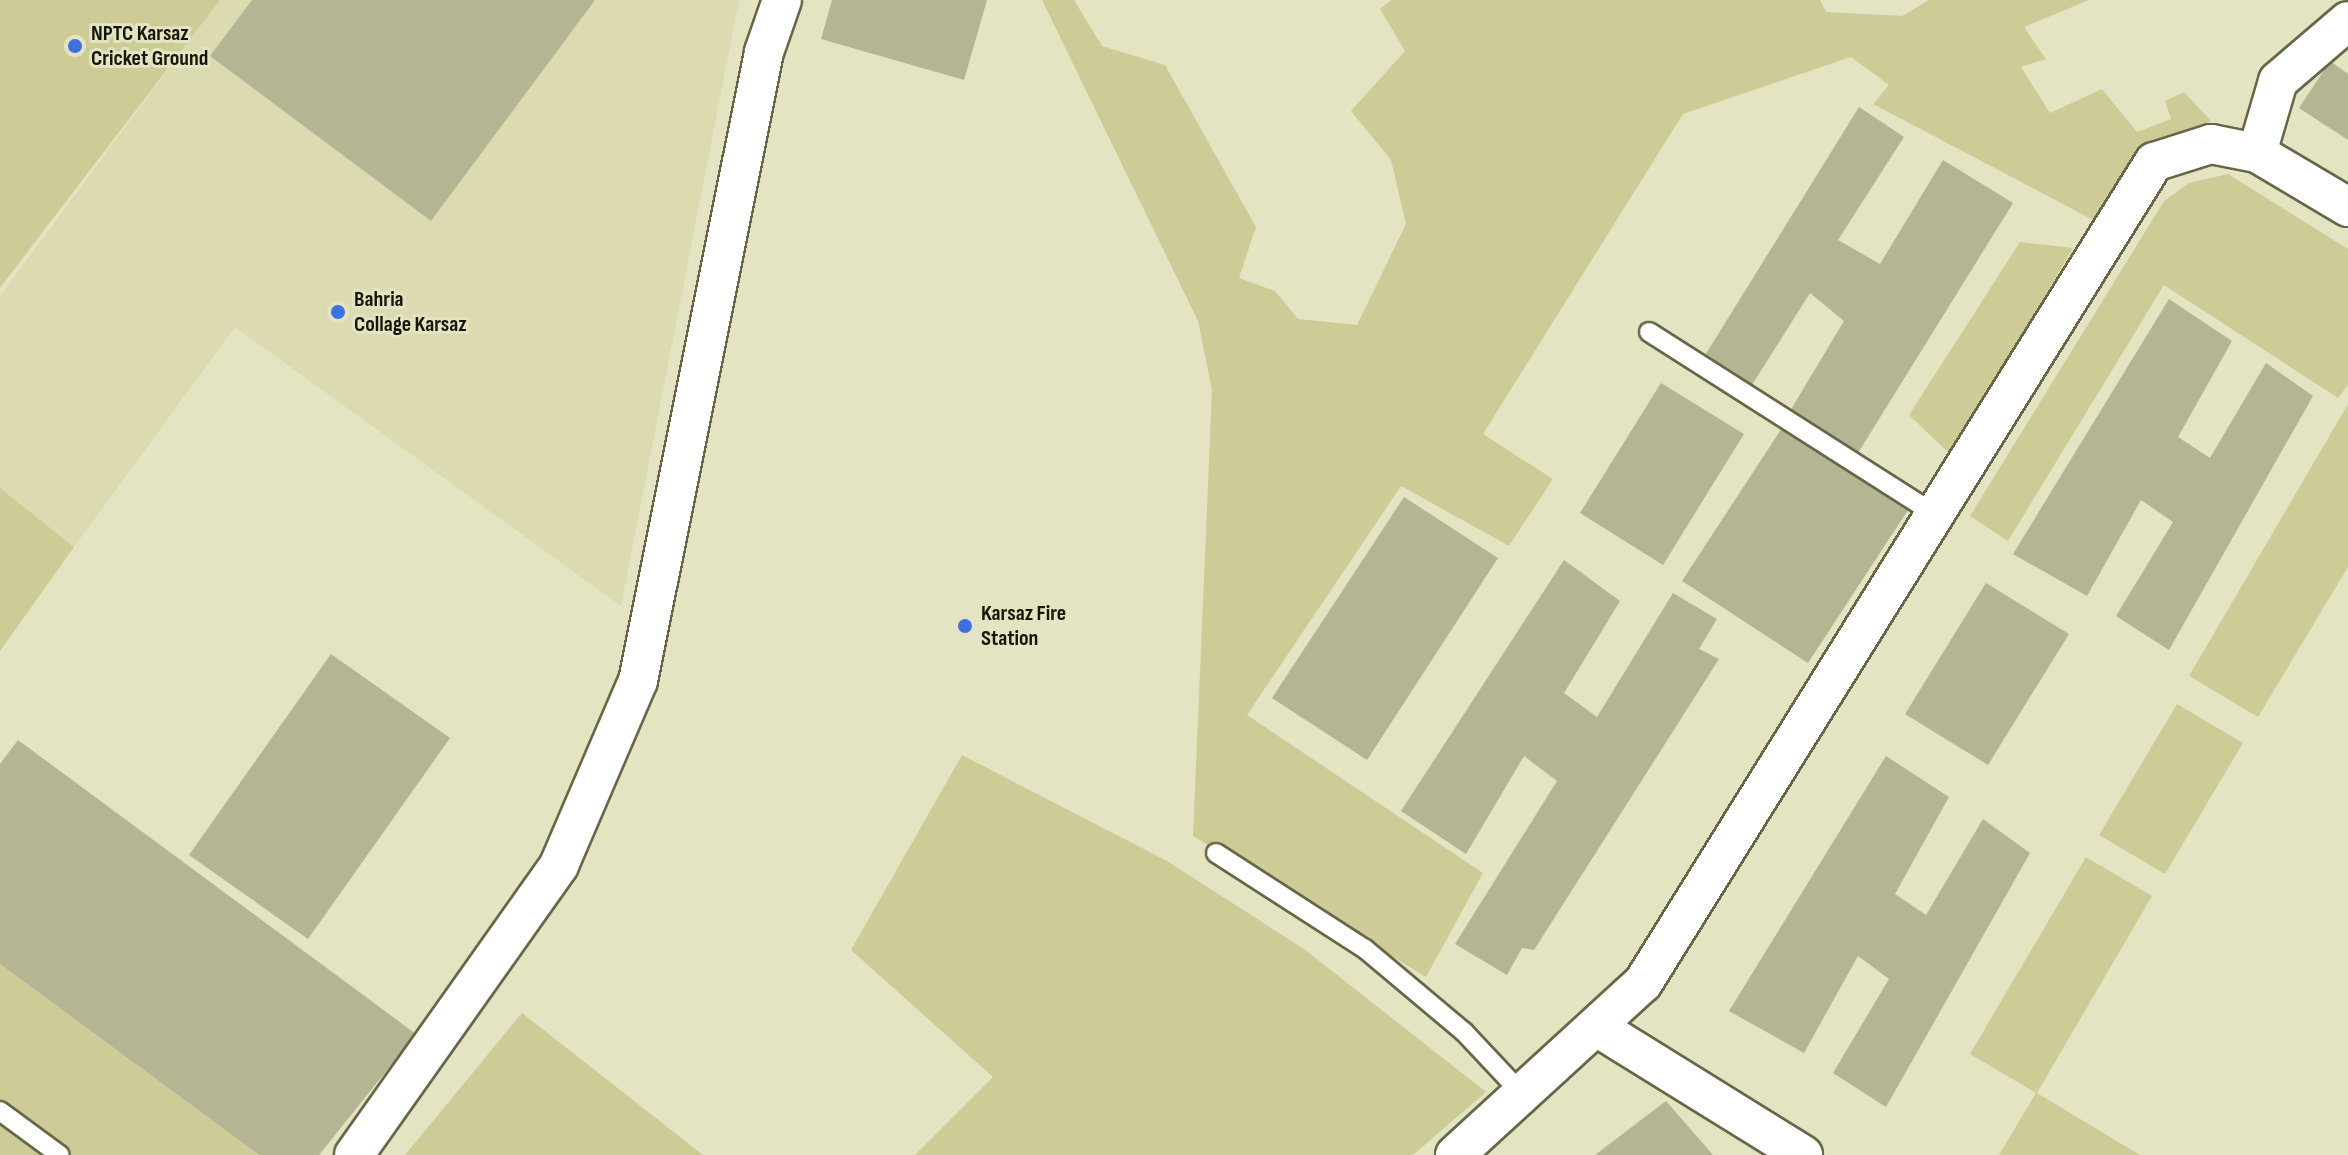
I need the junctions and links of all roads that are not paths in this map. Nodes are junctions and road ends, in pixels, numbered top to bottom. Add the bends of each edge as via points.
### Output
1 (782, 0) edge
2 (2348, 21) edge
3 (2257, 153) junction
4 (2348, 207) edge
5 (1649, 332) dead end
6 (1933, 513) junction
7 (1216, 853) dead end
8 (1600, 1029) junction
9 (1524, 1096) junction
10 (0, 1111) edge
11 (60, 1155) edge
12 (354, 1155) edge
13 (1455, 1155) edge
14 (1803, 1155) edge

1 - 12 street via 764,52 638,681 559,865
2 - 3 street via 2278,81
3 - 4 street
3 - 6 street via 2211,144 2154,162
5 - 6 lane
6 - 8 street via 1643,983
7 - 9 lane via 1365,949 1464,1032
8 - 9 street
8 - 14 street
9 - 13 street
10 - 11 lane

